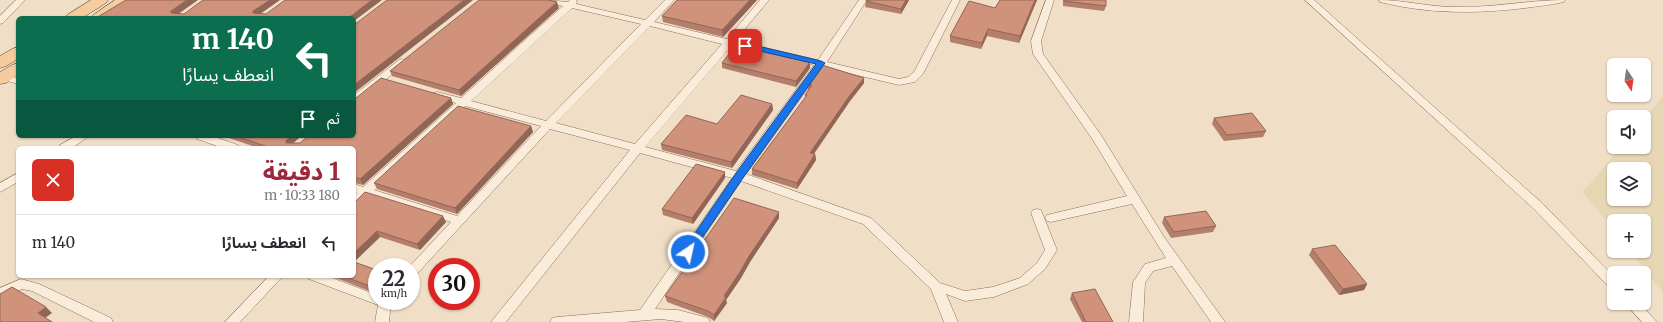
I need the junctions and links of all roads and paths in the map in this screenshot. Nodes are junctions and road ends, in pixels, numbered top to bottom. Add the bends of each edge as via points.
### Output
1 (21, 0) edge
2 (549, 0) edge
3 (670, 0) edge
4 (765, 0) edge
5 (863, 0) edge
6 (956, 0) edge
7 (1050, 0) edge
8 (1309, 0) edge
9 (1383, 0) edge
10 (1561, 0) edge
11 (99, 2) edge
12 (573, 2) edge
13 (121, 3) edge
14 (75, 16) edge
15 (101, 16) edge
16 (0, 21) edge
17 (649, 22) junction
18 (730, 42) junction
19 (412, 54) edge
20 (16, 56) edge
21 (821, 63) junction
22 (16, 69) edge
23 (5, 75) edge
24 (381, 78) junction
25 (396, 82) edge
26 (426, 91) edge
27 (356, 98) edge
28 (463, 102) junction
29 (548, 125) junction
30 (81, 138) edge
31 (209, 138) edge
32 (67, 146) edge
33 (229, 146) edge
34 (637, 149) junction
35 (739, 176) junction
36 (16, 178) edge
37 (0, 188) edge
38 (360, 190) edge
39 (1134, 199) junction
40 (1036, 213) dead end
41 (1051, 218) dead end
42 (460, 221) junction
43 (1175, 261) junction
44 (420, 263) edge
45 (275, 278) edge
46 (319, 278) edge
47 (1607, 278) edge
48 (936, 286) junction
49 (0, 293) edge
50 (368, 296) edge
51 (382, 310) edge
52 (1638, 310) edge
53 (644, 315) junction
54 (105, 322) edge
55 (232, 322) edge
56 (382, 322) edge
57 (498, 322) edge
58 (565, 322) edge
59 (703, 322) edge
60 (951, 322) edge
61 (1136, 322) edge
62 (1218, 322) edge
63 (1650, 322) edge

1 - 16 street
2 - 12 street
3 - 17 street
4 - 18 street
5 - 21 street
6 - 21 street via 918,74 911,80 899,82
7 - 39 street via 1036,41 1038,54 1097,138
8 - 47 street via 1538,206
9 - 10 street via 1419,8 1458,10 1510,8
11 - 13 main road
11 - 14 main road
12 - 17 street
12 - 28 street
13 - 15 main road
17 - 18 street
17 - 29 street
18 - 21 street
18 - 34 street
19 - 24 street
20 - 23 main road
21 - 35 street
22 - 23 main road
24 - 25 street
24 - 27 street
26 - 28 street
28 - 29 street
28 - 38 street
29 - 34 street
29 - 42 street
30 - 32 street
31 - 33 street
34 - 35 street
34 - 57 street
35 - 48 street via 866,221
35 - 53 street
36 - 37 street
38 - 42 street
39 - 41 street
39 - 43 street
40 - 48 street via 1051,250 1041,266 1024,281 994,292 964,296
42 - 44 street
43 - 61 street via 1149,267 1139,282
43 - 62 street
45 - 55 street
46 - 50 street
48 - 60 street
49 - 54 street via 21,284 36,287
51 - 56 street
52 - 63 street
53 - 58 street
53 - 59 street via 678,315

